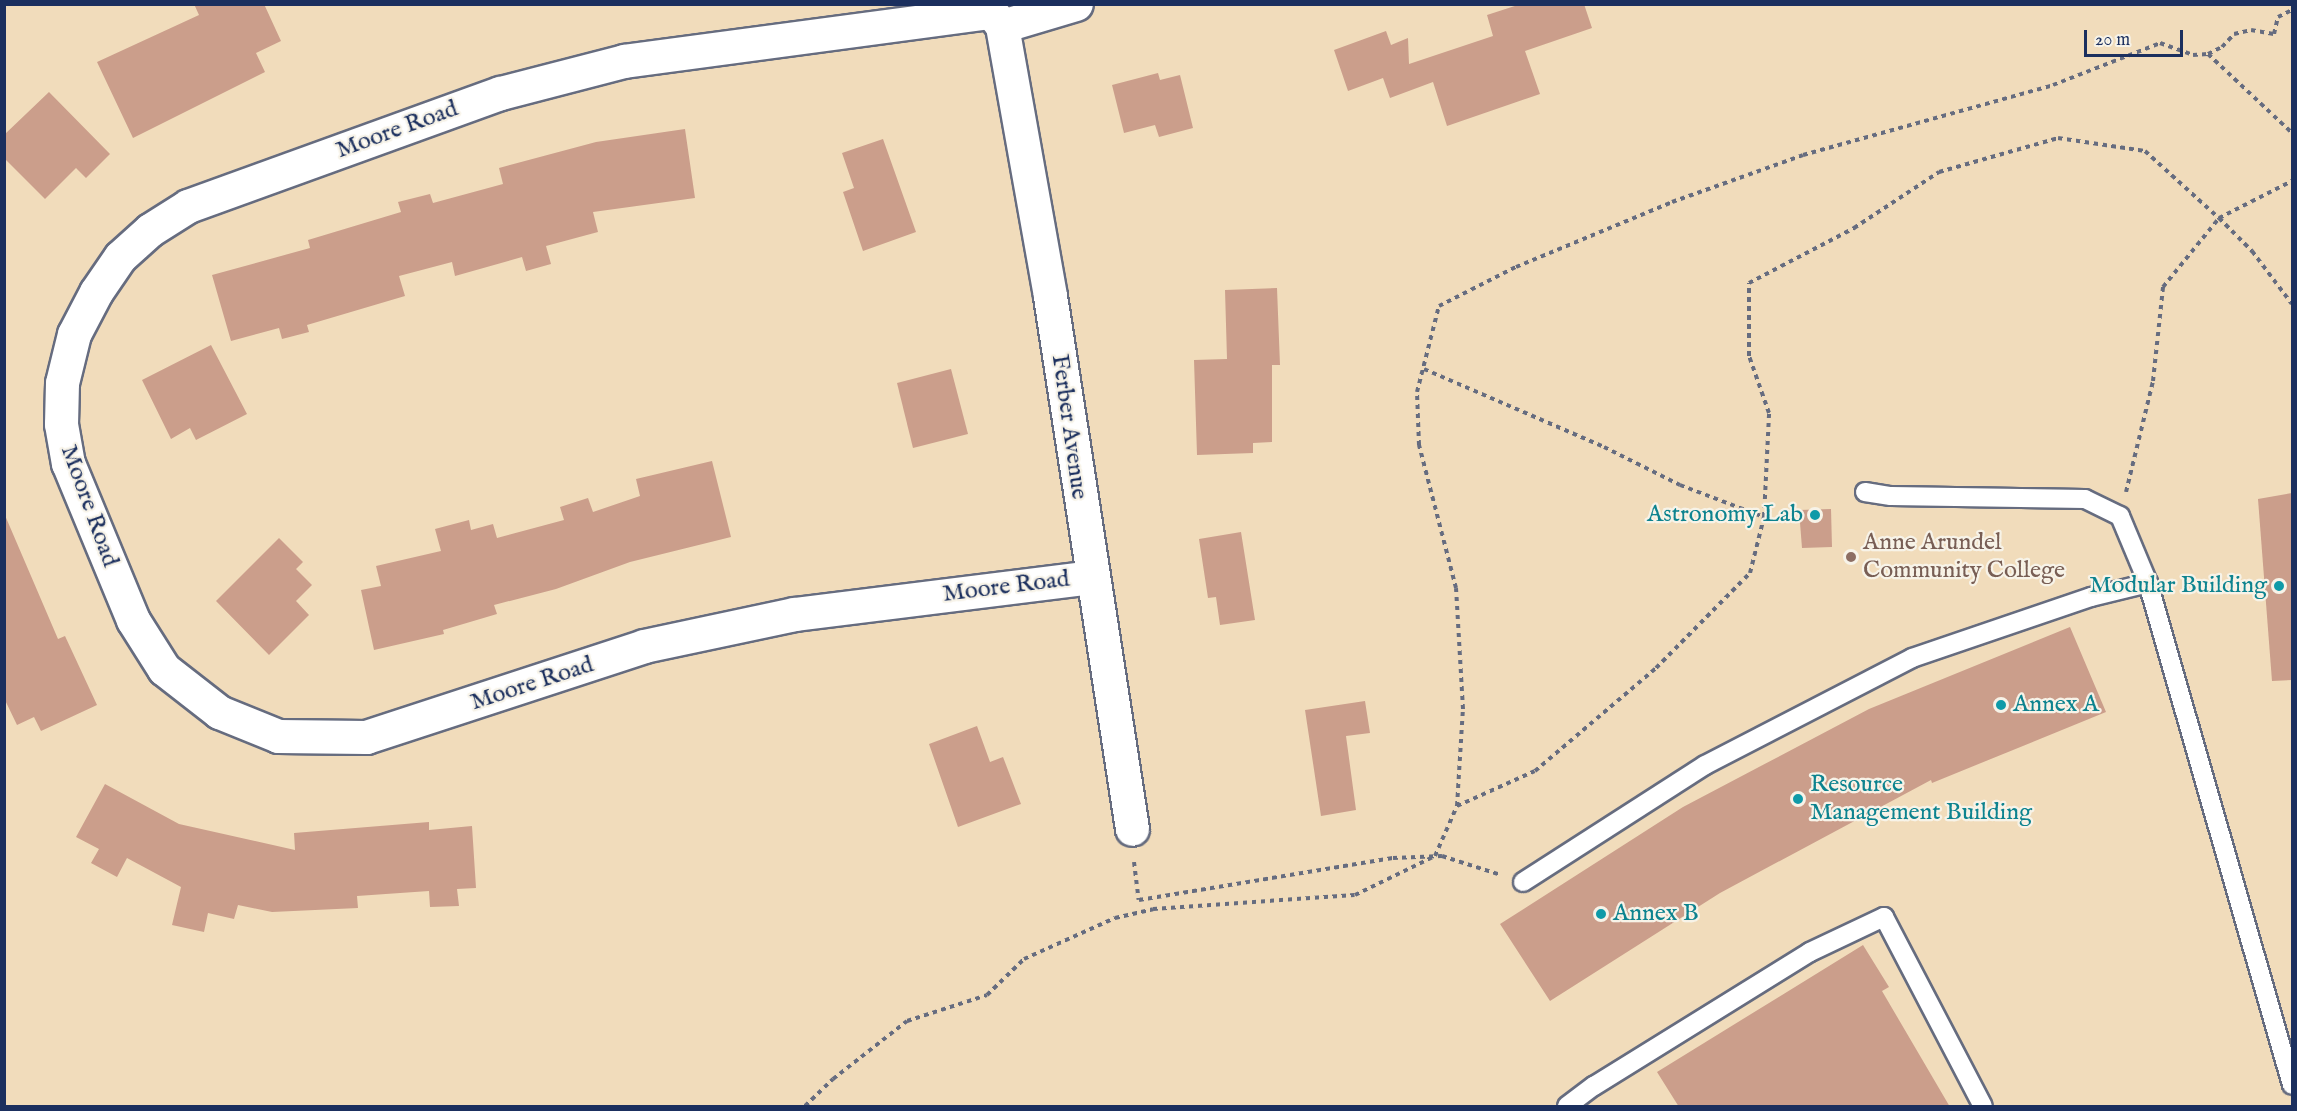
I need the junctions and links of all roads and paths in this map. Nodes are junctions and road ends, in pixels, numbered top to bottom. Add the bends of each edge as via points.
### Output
1 (1076, 4) edge
2 (2292, 10) edge
3 (992, 14) edge
4 (2208, 54) junction
5 (2292, 133) edge
6 (2292, 181) edge
7 (2218, 218) junction
8 (2292, 304) edge
9 (1423, 369) junction
10 (1865, 492) dead end
11 (2120, 516) junction
12 (1764, 517) junction
13 (1090, 577) junction
14 (2148, 583) junction
15 (1457, 806) junction
16 (1132, 829) joint
17 (1435, 856) junction
18 (1524, 882) joint
19 (2292, 1085) edge
20 (806, 1107) edge
21 (1567, 1107) edge
22 (1983, 1107) edge

1 - 3 street, Moore Road
2 - 4 path via 2278,17 2274,34 2251,30 2234,34
3 - 13 street, Ferber Avenue via 1050,296
3 - 13 street, Moore Road via 624,61 500,93 188,206 150,230 120,257 74,334 62,383 62,424 68,463 133,620 164,669 219,712 278,736 366,737 644,646 794,614
4 - 5 path
4 - 9 path via 2193,55 2160,43 2053,85 1803,155 1672,202 1516,267 1439,306
6 - 7 path
7 - 8 path via 2252,252
7 - 11 path via 2163,287 2153,381
7 - 12 path via 2145,151 2058,138 1940,172 1854,228 1749,283 1749,356 1770,413
9 - 12 path via 1604,447 1680,485
9 - 15 path via 1417,392 1419,445 1456,588 1461,629 1463,709
10 - 11 lane via 1891,496 2085,499
11 - 14 lane
12 - 15 path via 1750,573 1656,668 1535,771
13 - 16 street, Ferber Avenue
14 - 18 lane via 2091,597 1912,658 1705,765
14 - 19 lane
15 - 17 path
16 - 17 path via 1139,900 1393,858
17 - 18 path
17 - 20 path via 1355,895 1153,909 1114,918 1024,958 987,995 907,1021 833,1079
21 - 22 lane via 1594,1086 1810,951 1884,917

